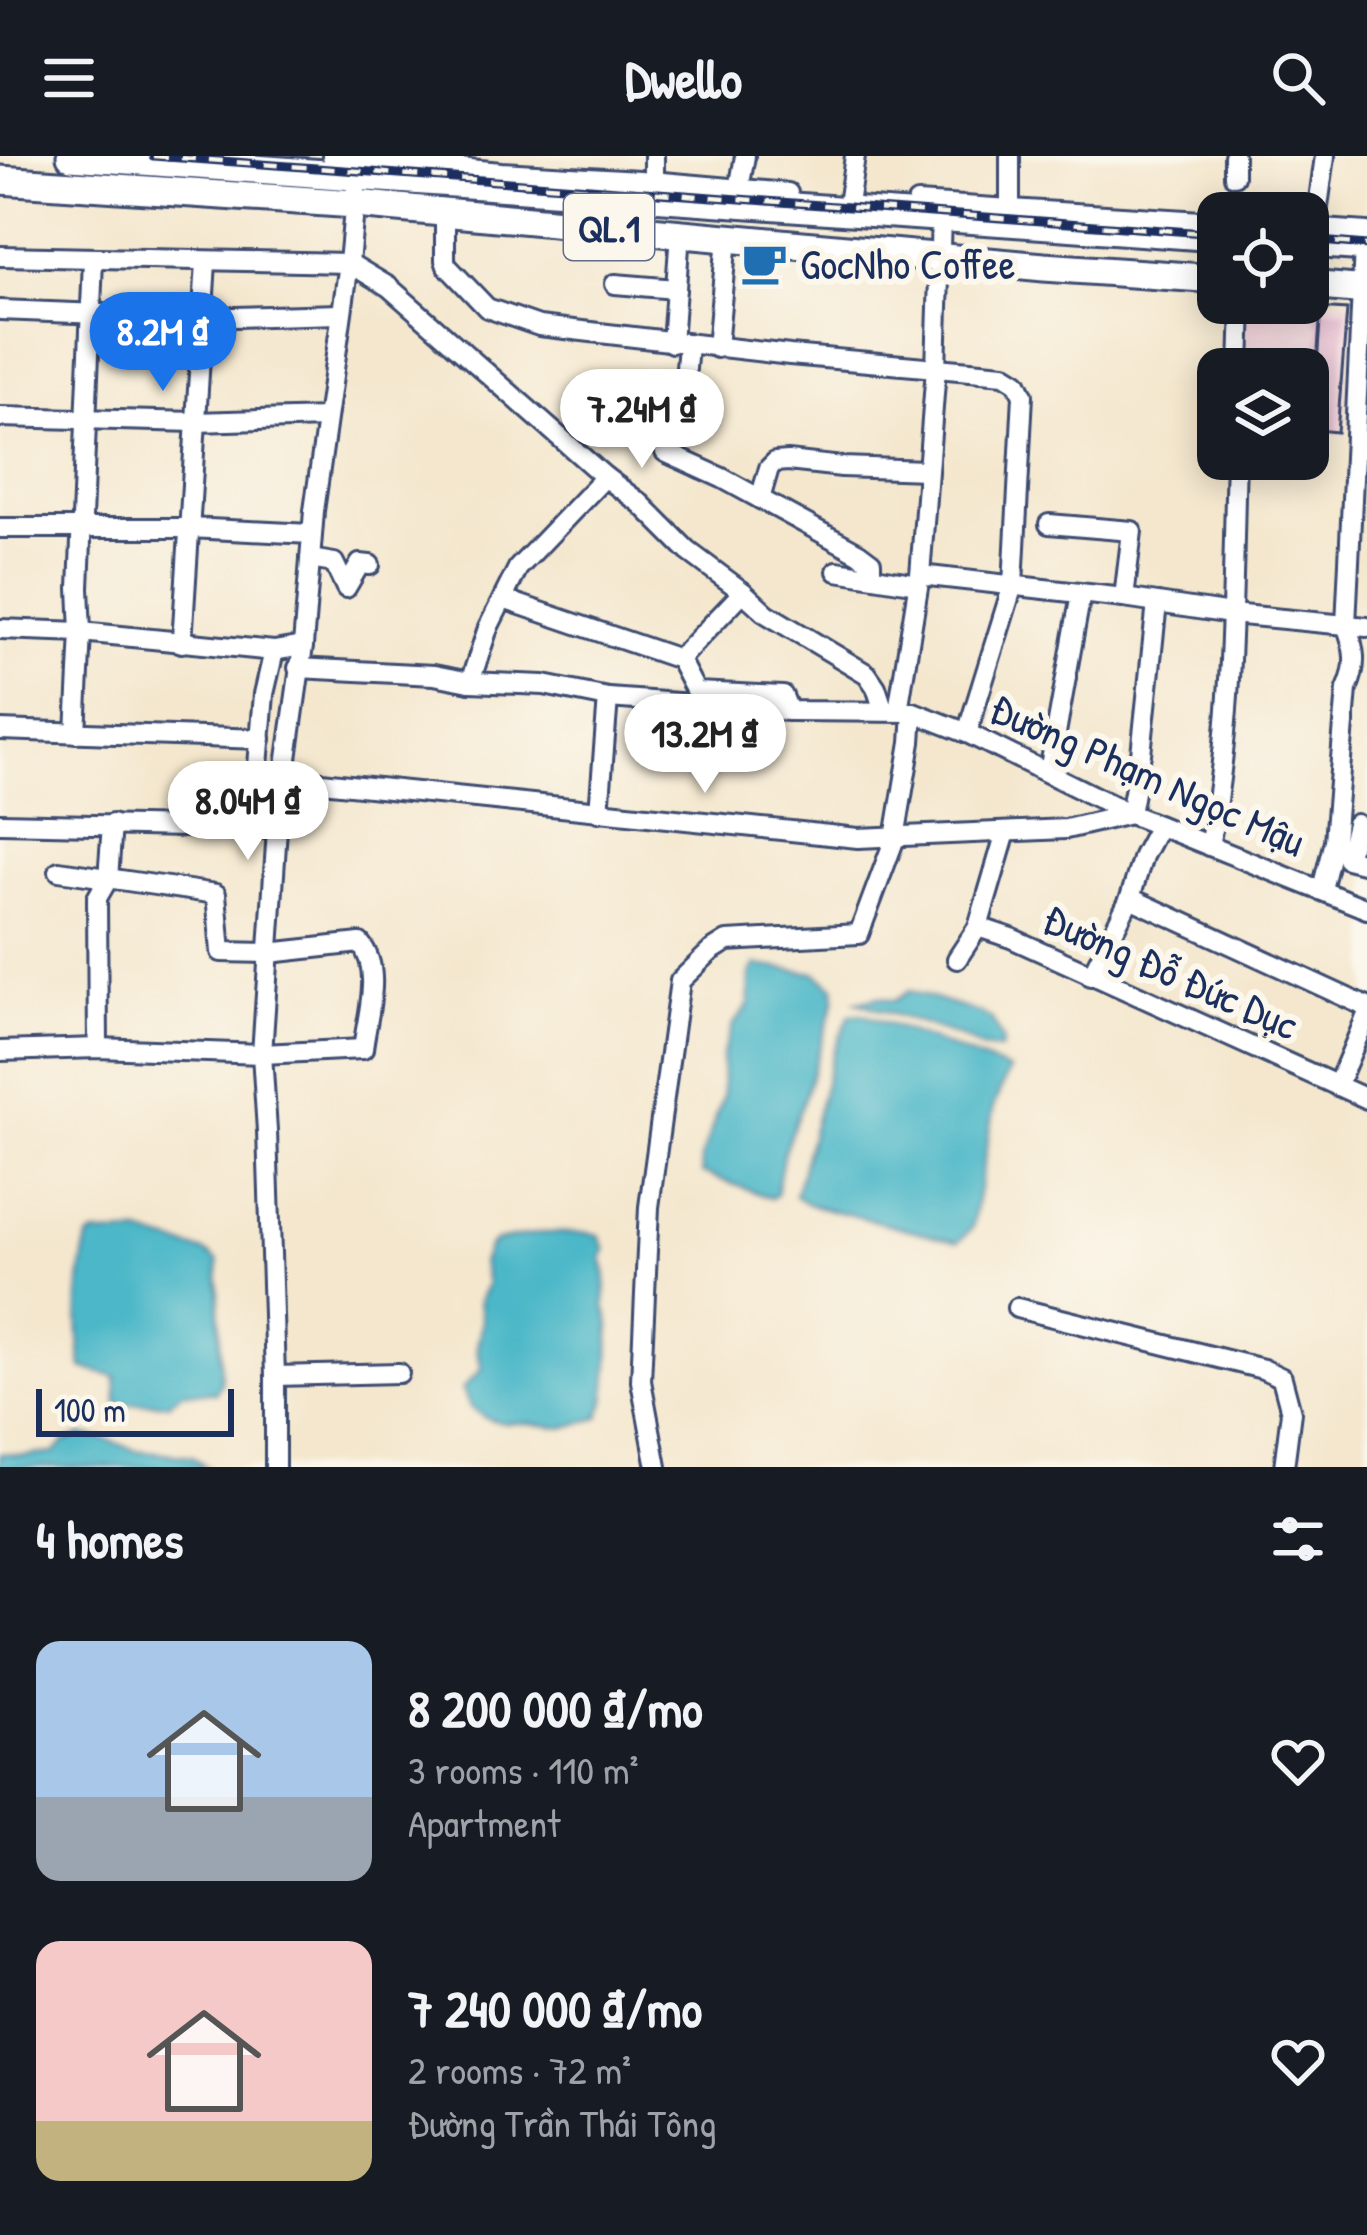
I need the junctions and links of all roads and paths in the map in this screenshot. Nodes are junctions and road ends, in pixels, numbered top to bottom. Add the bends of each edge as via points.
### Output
1 (71, 156) edge
2 (332, 156) edge
3 (615, 156) edge
4 (654, 156) edge
5 (746, 156) edge
6 (855, 156) edge
7 (1010, 156) edge
8 (1324, 156) edge
9 (531, 165) edge
10 (358, 173) edge
11 (614, 178) junction
12 (0, 180) edge
13 (654, 181) junction
14 (739, 189) junction
15 (1317, 192) edge
16 (849, 198) junction
17 (1010, 207) junction
18 (445, 212) junction
19 (941, 217) junction
20 (1197, 220) edge
21 (680, 233) junction
22 (1197, 235) edge
23 (1329, 236) edge
24 (727, 238) junction
25 (1366, 242) edge
26 (0, 256) edge
27 (939, 257) junction
28 (93, 260) junction
29 (206, 262) junction
30 (349, 263) junction
31 (1197, 277) edge
32 (615, 284) dead end
33 (1329, 286) edge
34 (676, 289) junction
35 (1364, 289) edge
36 (0, 310) edge
37 (92, 314) junction
38 (340, 314) junction
39 (200, 318) junction
40 (680, 344) junction
41 (717, 348) junction
42 (936, 368) junction
43 (0, 417) edge
44 (326, 418) junction
45 (87, 419) junction
46 (196, 422) junction
47 (926, 470) junction
48 (605, 477) junction
49 (1235, 480) edge
50 (760, 499) junction
51 (1049, 524) dead end
52 (189, 528) junction
53 (0, 529) edge
54 (82, 530) junction
55 (311, 534) junction
56 (310, 559) junction
57 (370, 565) dead end
58 (838, 572) dead end
59 (871, 576) junction
60 (919, 580) junction
61 (1013, 585) junction
62 (743, 592) junction
63 (1081, 594) junction
64 (1124, 598) junction
65 (503, 599) junction
66 (1157, 603) junction
67 (1231, 614) junction
68 (1346, 625) junction
69 (1367, 627) edge
70 (0, 628) edge
71 (81, 632) junction
72 (182, 644) junction
73 (303, 646) junction
74 (274, 651) junction
75 (679, 659) junction
76 (298, 668) junction
77 (470, 682) junction
78 (608, 698) junction
79 (789, 711) junction
80 (898, 711) junction
81 (0, 730) edge
82 (76, 733) junction
83 (968, 733) junction
84 (261, 740) junction
85 (1048, 772) junction
86 (283, 778) junction
87 (598, 812) junction
88 (1130, 814) junction
89 (0, 823) edge
90 (1353, 823) edge
91 (112, 824) junction
92 (253, 826) junction
93 (1159, 826) junction
94 (277, 829) junction
95 (1006, 832) junction
96 (895, 838) junction
97 (1209, 846) junction
98 (1367, 864) edge
99 (59, 871) dead end
100 (108, 879) junction
101 (1322, 889) junction
102 (1130, 898) junction
103 (1367, 909) edge
104 (979, 927) junction
105 (269, 953) junction
106 (957, 959) dead end
107 (1091, 976) junction
108 (1367, 1011) edge
109 (98, 1048) junction
110 (0, 1051) edge
111 (262, 1054) junction
112 (1337, 1086) junction
113 (1367, 1099) edge
114 (1017, 1308) dead end
115 (399, 1373) dead end
116 (275, 1376) junction
117 (274, 1467) edge
118 (657, 1467) edge
119 (1284, 1467) edge

1 - 10 highway, QL.1
2 - 10 street
3 - 11 street
4 - 13 street
5 - 14 street
6 - 16 street
7 - 17 street
8 - 15 street
9 - 10 street
9 - 11 street
10 - 12 highway, QL.1
10 - 18 highway, QL.1
10 - 19 highway, QL.1
10 - 30 street
11 - 13 street
13 - 14 street
14 - 16 street
16 - 17 street
17 - 20 street
18 - 21 highway, QL.1
18 - 40 street via 447,266 487,308 538,326
19 - 22 highway, QL.1
19 - 27 street
21 - 24 highway, QL.1
21 - 34 street
23 - 25 highway
24 - 27 highway, QL.1
24 - 41 street
25 - 35 street
26 - 28 street
27 - 31 highway, QL.1
27 - 42 street
28 - 29 street
28 - 37 street
29 - 30 street
29 - 39 street
30 - 38 street
30 - 48 street via 388,286
32 - 34 street
33 - 35 highway
34 - 40 street
35 - 68 street
36 - 37 street
37 - 39 street
37 - 45 street
38 - 39 street
38 - 44 street
39 - 46 street
40 - 41 street
40 - 50 street via 684,392 665,452
41 - 42 street
42 - 47 street
42 - 61 street via 1004,374 1023,395
43 - 45 street
44 - 46 street
44 - 55 street
45 - 46 street
45 - 54 street
46 - 52 street
47 - 50 street via 775,462
47 - 60 street
48 - 62 street
48 - 65 street via 518,568
49 - 67 street
50 - 59 street via 868,558
51 - 64 street via 1132,531
52 - 54 street
52 - 55 street
52 - 72 street
53 - 54 street
54 - 71 street
55 - 56 street
56 - 57 street via 334,563 346,588 360,564
56 - 73 street
58 - 59 street
59 - 60 street
60 - 61 street
60 - 80 street
61 - 63 street
61 - 83 street
62 - 75 street
62 - 80 street via 866,674
63 - 64 street
63 - 85 street
64 - 66 street
65 - 75 street
65 - 77 street
66 - 67 street
66 - 88 street
67 - 68 street
67 - 97 street
68 - 69 street
68 - 90 street via 1356,650 1347,689
70 - 71 street
71 - 72 street
71 - 82 street
72 - 74 street
73 - 74 street
73 - 76 street
74 - 84 street
75 - 79 street via 696,692 783,696
76 - 77 street
76 - 86 street
77 - 78 street
78 - 79 street
78 - 87 street
79 - 80 street
80 - 83 street, Đường Phạm Ngọc Mậu
80 - 96 street
81 - 82 street
82 - 84 street
83 - 85 street, Đường Phạm Ngọc Mậu
84 - 92 street
85 - 88 street, Đường Phạm Ngọc Mậu
86 - 87 street
86 - 94 street
87 - 96 street
88 - 93 street, Đường Phạm Ngọc Mậu
88 - 95 street
89 - 91 street
90 - 98 street via 1347,859
90 - 101 street via 1334,841
91 - 92 street
91 - 100 street
92 - 94 street
93 - 97 street, Đường Phạm Ngọc Mậu
93 - 102 street
94 - 105 street
95 - 96 street
95 - 104 street
96 - 118 street via 859,934 727,941 680,981 648,1229 641,1381
97 - 101 street, Đường Phạm Ngọc Mậu
99 - 100 street
100 - 105 street via 216,894 221,952
100 - 109 street via 96,921
101 - 103 street, Đường Phạm Ngọc Mậu
102 - 107 street
102 - 108 street
104 - 106 street, Đường Đỗ Đức Dục
104 - 107 street, Đường Đỗ Đức Dục
105 - 111 street
105 - 111 street via 360,943 373,970 363,1049
107 - 112 street, Đường Đỗ Đức Dục
108 - 112 street
109 - 110 street
109 - 111 street
111 - 116 street
112 - 113 street, Đường Đỗ Đức Dục
114 - 119 street via 1282,1378 1291,1412
115 - 116 street
116 - 117 street

